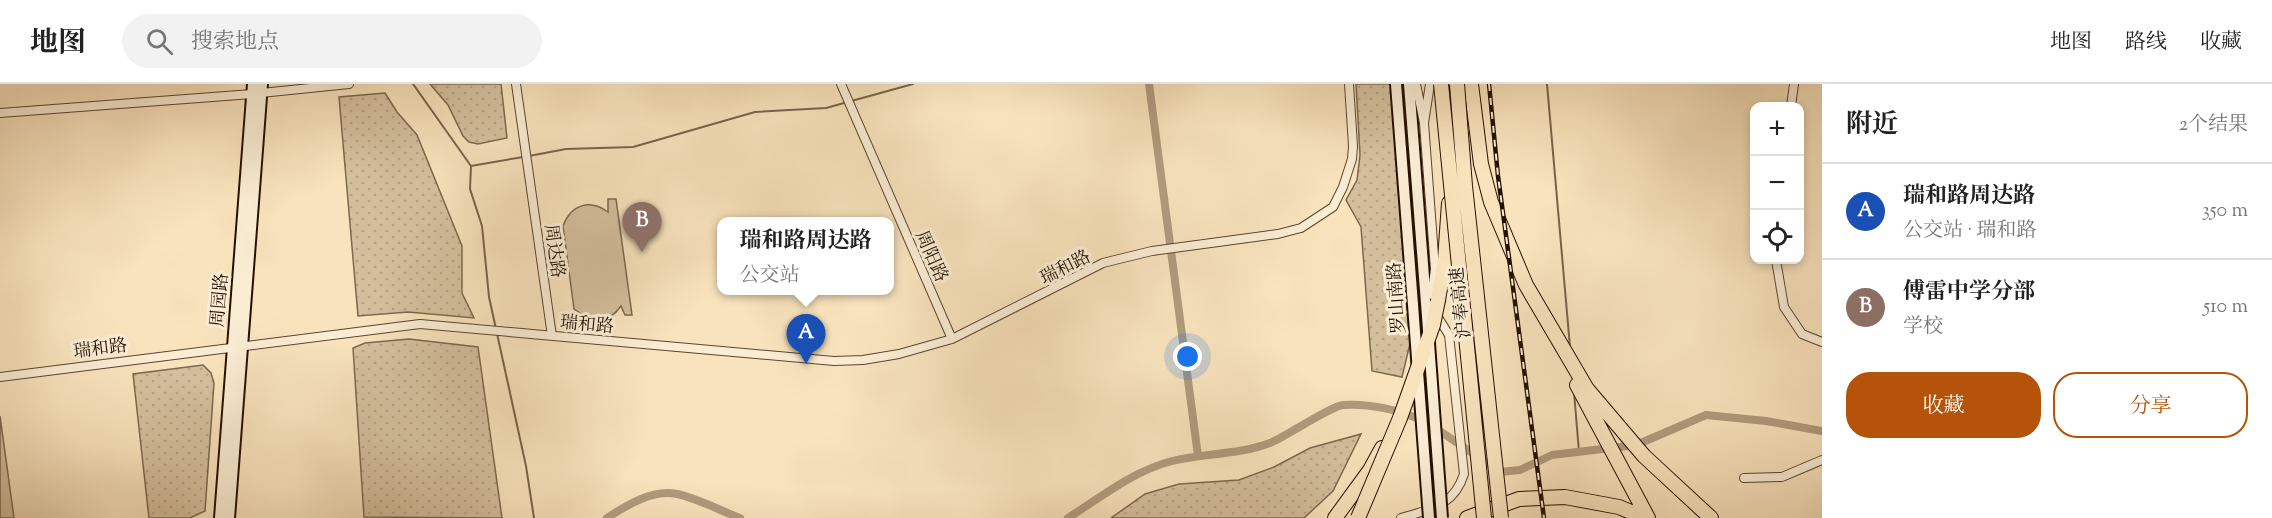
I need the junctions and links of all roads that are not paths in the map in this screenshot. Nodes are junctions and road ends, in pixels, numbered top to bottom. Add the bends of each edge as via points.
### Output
1 (349, 84) edge
2 (516, 84) edge
3 (1349, 84) edge
4 (1396, 84) edge
5 (1409, 84) edge
6 (1416, 84) edge
7 (1430, 84) edge
8 (1441, 84) edge
9 (1457, 84) edge
10 (1471, 84) edge
11 (1794, 84) edge
12 (841, 85) edge
13 (257, 89) edge
14 (1792, 102) edge
15 (0, 113) edge
16 (1424, 123) junction
17 (1450, 186) junction
18 (1777, 264) edge
19 (1526, 285) junction
20 (552, 336) junction
21 (952, 339) junction
22 (1822, 342) edge
23 (238, 346) junction
24 (0, 377) edge
25 (1400, 418) junction
26 (1822, 460) edge
27 (1744, 478) dead end
28 (226, 516) edge
29 (1335, 518) edge
30 (1358, 518) edge
31 (1401, 518) edge
32 (1429, 518) edge
33 (1442, 518) edge
34 (1467, 518) edge
35 (1484, 518) edge
36 (1501, 518) edge
37 (1647, 518) edge
38 (1712, 518) edge

1 - 13 street
2 - 20 street, 周达路
3 - 21 street, 瑞和路 via 1353,146 1343,187 1333,207 1301,228 1152,251 1103,263
4 - 32 main road, 罗山南路, bridge
5 - 33 main road, 罗山南路, bridge
6 - 16 street, 罗山南路
7 - 16 street, 罗山南路
8 - 17 highway, 沪奉高速, bridge
9 - 36 highway, 沪奉高速, bridge
10 - 19 highway via 1480,164 1491,202
11 - 14 street
12 - 21 street, 周阳路
13 - 15 street
13 - 23 main road, 周园路
16 - 31 street, 罗山南路, bridge via 1435,269 1431,298 1449,335 1464,474 1460,488 1449,501
17 - 25 highway, bridge via 1445,260 1434,325
17 - 35 highway, 沪奉高速, bridge
18 - 22 street via 1784,307 1802,334
19 - 37 highway
19 - 38 highway via 1587,389 1644,456
20 - 21 street, 瑞和路 via 834,361 899,354
20 - 23 street, 瑞和路 via 420,324
23 - 24 street, 瑞和路
23 - 28 main road, 周园路
25 - 29 highway, bridge via 1370,470
25 - 30 highway, bridge
26 - 27 street via 1782,477
34 - 37 highway, bridge via 1519,500 1566,497 1619,507

